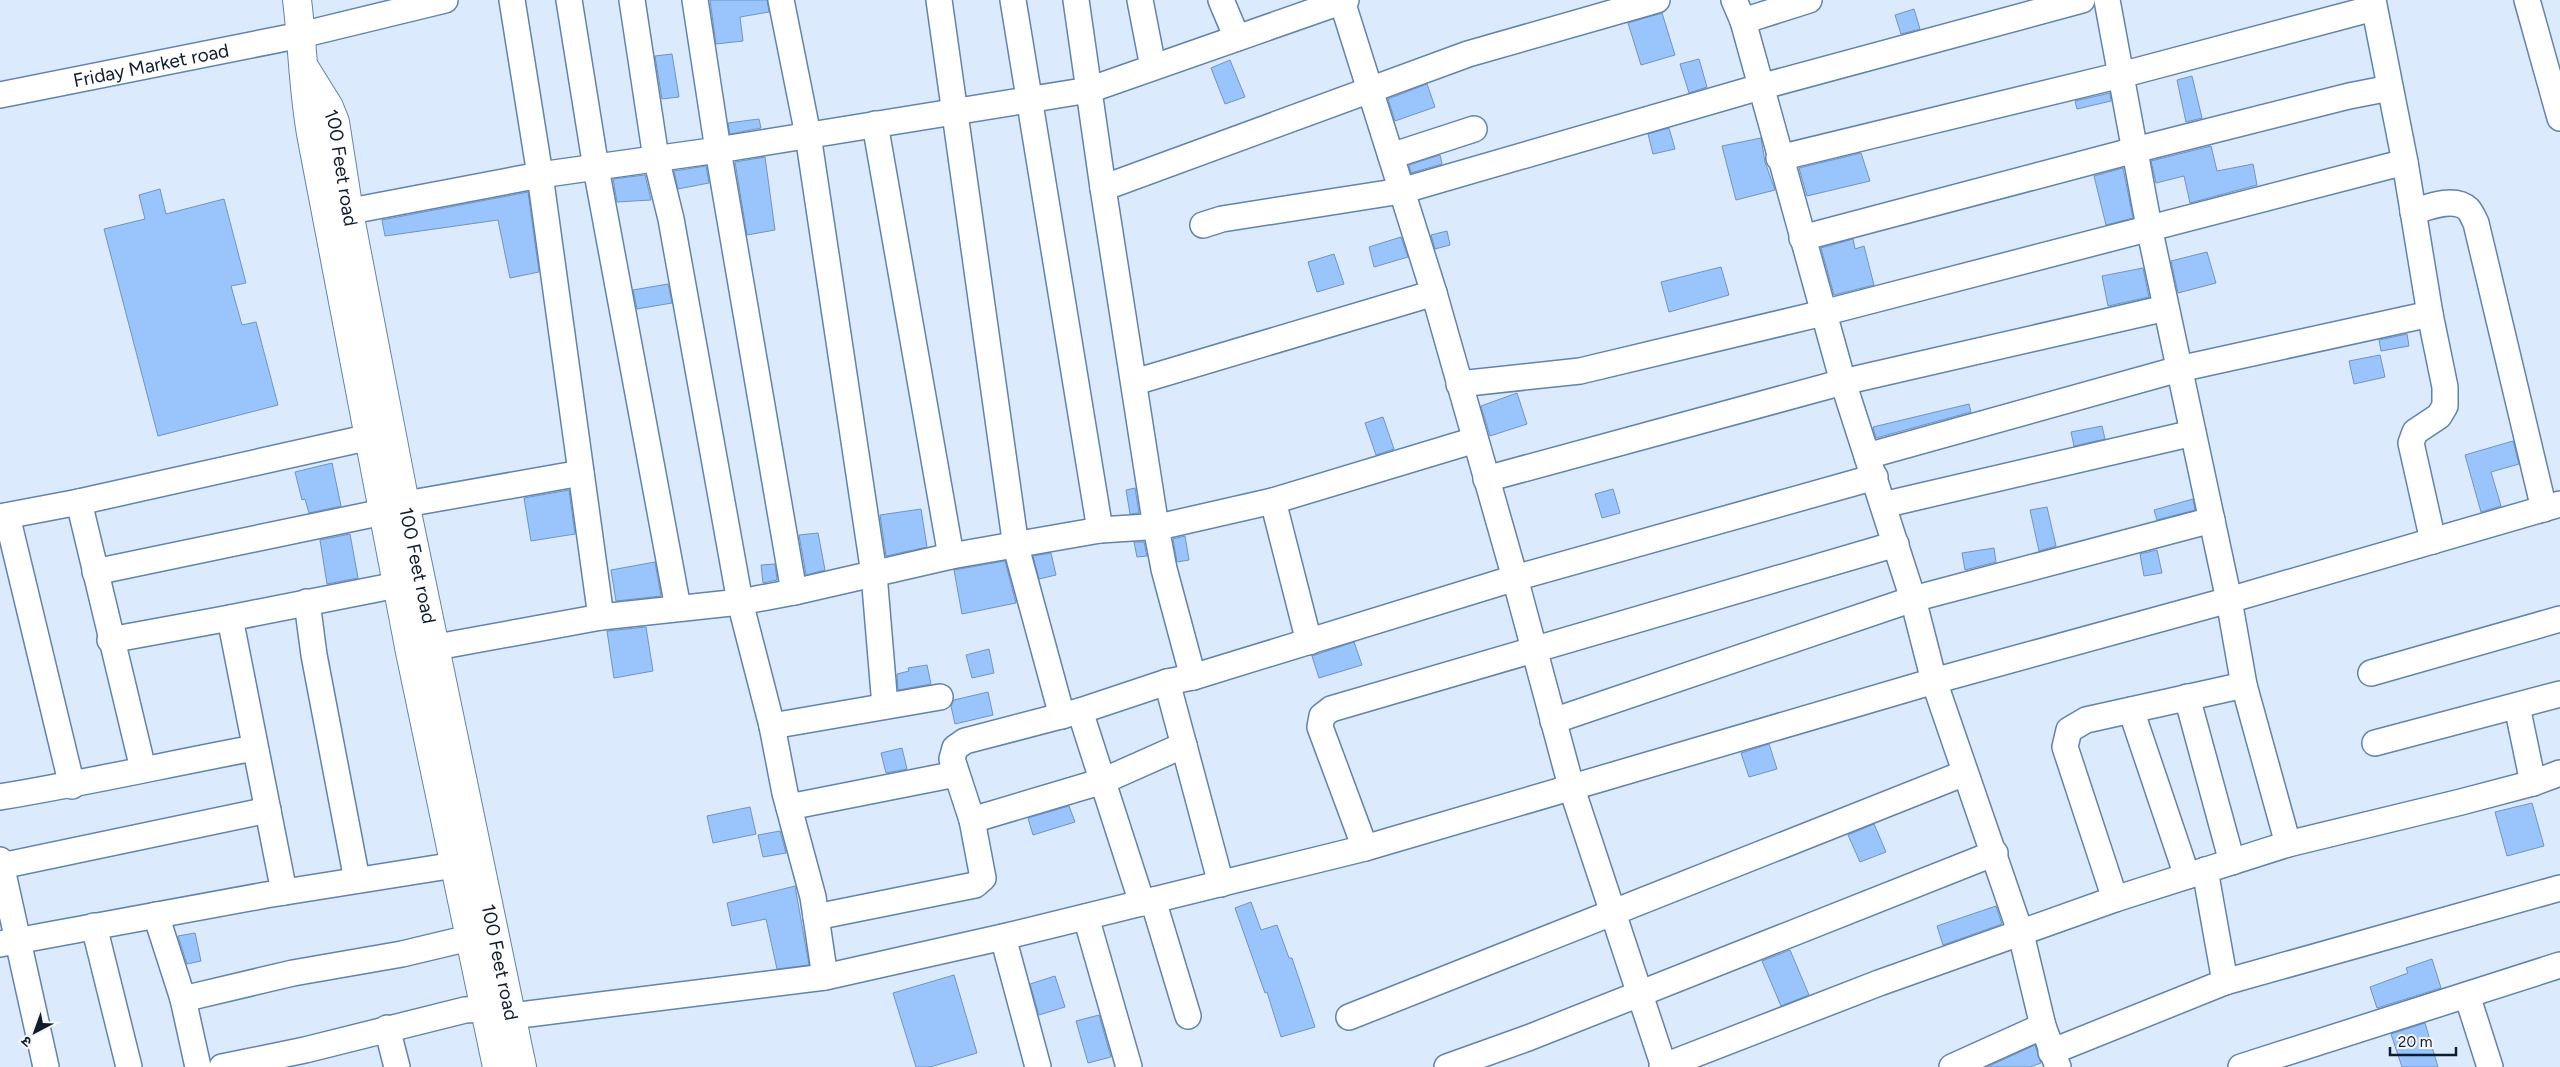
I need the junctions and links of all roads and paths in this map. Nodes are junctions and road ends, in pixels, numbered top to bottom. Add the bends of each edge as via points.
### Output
1 (297, 0) edge
2 (445, 0) edge
3 (512, 0) edge
4 (569, 0) edge
5 (632, 0) edge
6 (695, 0) edge
7 (780, 0) edge
8 (939, 0) edge
9 (1013, 0) edge
10 (1076, 0) edge
11 (1140, 0) edge
12 (1221, 0) edge
13 (1657, 0) edge
14 (1809, 0) edge
15 (2082, 0) edge
16 (2108, 0) edge
17 (2527, 0) edge
18 (1344, 1) edge
19 (2373, 4) edge
20 (1313, 5) edge
21 (1739, 11) edge
22 (301, 35) junction
23 (1237, 38) junction
24 (1153, 67) junction
25 (2121, 75) junction
26 (1760, 87) junction
27 (1371, 88) junction
28 (2390, 88) junction
29 (1089, 90) junction
30 (0, 95) edge
31 (1029, 99) junction
32 (956, 111) junction
33 (2560, 118) edge
34 (875, 124) junction
35 (1474, 129) dead end
36 (808, 135) junction
37 (718, 150) junction
38 (2135, 150) junction
39 (1391, 156) junction
40 (656, 158) junction
41 (1779, 158) junction
42 (2405, 162) junction
43 (596, 168) junction
44 (540, 175) junction
45 (1103, 188) junction
46 (1401, 191) junction
47 (2413, 212) junction
48 (338, 214) junction
49 (1203, 225) dead end
50 (2149, 227) junction
51 (1802, 238) junction
52 (1434, 292) junction
53 (2166, 308) junction
54 (1823, 313) junction
55 (2430, 314) junction
56 (2179, 369) junction
57 (1135, 382) junction
58 (1843, 382) junction
59 (1459, 384) junction
60 (2193, 433) junction
61 (380, 435) junction
62 (1475, 440) junction
63 (1871, 466) junction
64 (581, 473) junction
65 (1486, 479) junction
66 (1273, 501) junction
67 (79, 502) junction
68 (1883, 505) junction
69 (2552, 506) edge
70 (394, 508) junction
71 (3, 517) edge
72 (2212, 520) junction
73 (1156, 527) junction
74 (1100, 530) junction
75 (2433, 541) junction
76 (1896, 544) junction
77 (1016, 546) junction
78 (952, 556) junction
79 (95, 572) junction
80 (874, 574) junction
81 (1515, 578) junction
82 (396, 585) junction
83 (794, 592) junction
84 (1913, 599) junction
85 (2229, 600) junction
86 (307, 602) junction
87 (740, 602) junction
88 (678, 608) junction
89 (601, 617) junction
90 (230, 618) junction
91 (2560, 619) edge
92 (110, 640) junction
93 (1309, 642) junction
94 (422, 650) junction
95 (1534, 651) junction
96 (2371, 673) dead end
97 (1193, 677) junction
98 (1934, 681) junction
99 (1167, 682) junction
100 (2244, 685) junction
101 (2560, 694) edge
102 (940, 697) dead end
103 (2187, 697) junction
104 (885, 706) junction
105 (2517, 706) junction
106 (2131, 710) junction
107 (1071, 713) junction
108 (1553, 721) junction
109 (772, 726) junction
110 (2375, 744) dead end
111 (1184, 745) junction
112 (254, 748) junction
113 (143, 769) junction
114 (2560, 772) edge
115 (1965, 773) junction
116 (956, 774) junction
117 (1103, 781) junction
118 (2533, 783) junction
119 (72, 786) junction
120 (1571, 786) junction
121 (0, 797) edge
122 (789, 807) junction
123 (268, 810) junction
124 (972, 820) junction
125 (2288, 844) junction
126 (1365, 848) junction
127 (1995, 853) junction
128 (2232, 862) junction
129 (1, 863) edge
130 (454, 865) junction
131 (2196, 873) junction
132 (358, 880) junction
133 (1221, 884) junction
134 (2560, 888) edge
135 (284, 892) junction
136 (2115, 898) junction
137 (1148, 902) junction
138 (1613, 914) junction
139 (156, 915) junction
140 (816, 917) junction
141 (1086, 917) junction
142 (94, 926) junction
143 (2021, 934) junction
144 (1003, 937) junction
145 (469, 938) junction
146 (9, 942) edge
147 (2560, 965) edge
148 (825, 977) junction
149 (2225, 982) junction
150 (1640, 994) junction
151 (2467, 996) junction
152 (183, 999) junction
153 (485, 1008) junction
154 (512, 1016) junction
155 (1188, 1016) dead end
156 (1349, 1017) dead end
157 (2043, 1026) junction
158 (387, 1028) junction
159 (307, 1058) edge
160 (2054, 1059) edge
161 (2253, 1065) edge
162 (46, 1067) edge
163 (129, 1067) edge
164 (198, 1067) edge
165 (222, 1067) edge
166 (397, 1067) edge
167 (497, 1067) edge
168 (522, 1067) edge
169 (1038, 1067) edge
170 (1129, 1067) edge
171 (1447, 1067) edge
172 (1663, 1067) edge
173 (1952, 1067) edge
174 (2490, 1067) edge

1 - 22 street, 100 Feet road
2 - 22 street, Friday Market road
3 - 44 street
4 - 43 street
5 - 40 street
6 - 37 street
7 - 36 street
8 - 32 street
9 - 31 street
10 - 29 street
11 - 24 street
12 - 23 street
13 - 27 street via 1468,54
14 - 21 street
15 - 26 street
16 - 25 street
17 - 33 street
18 - 20 street
18 - 27 street
19 - 25 street
19 - 28 street
20 - 23 street
21 - 26 street
22 - 30 street, Friday Market road
22 - 48 street, 100 Feet road via 307,110
23 - 24 street
24 - 29 street
25 - 38 street
25 - 41 street
26 - 41 street
26 - 46 street
27 - 39 street
27 - 45 street
28 - 38 street
28 - 42 street
29 - 31 street
29 - 45 street
31 - 32 street
31 - 74 street
32 - 34 street
32 - 77 street
34 - 36 street
34 - 78 street
35 - 39 street
36 - 37 street
36 - 80 street
37 - 40 street
37 - 83 street
38 - 50 street
38 - 51 street
39 - 46 street
40 - 43 street
40 - 87 street via 673,229
41 - 51 street
42 - 47 street
42 - 50 street
43 - 44 street
43 - 88 street
44 - 48 street
44 - 64 street
45 - 57 street
46 - 49 street via 1222,219
46 - 52 street
47 - 55 street
47 - 69 street via 2438,204 2455,203 2468,209 2476,223
48 - 61 street, 100 Feet road
50 - 53 street
50 - 54 street
51 - 54 street
52 - 57 street
52 - 59 street
53 - 56 street
53 - 58 street
54 - 58 street
54 - 59 street via 1580,371
55 - 56 street
55 - 75 street via 2445,388 2445,406 2439,416 2415,432 2411,443
56 - 60 street
56 - 63 street
57 - 73 street
58 - 63 street
58 - 65 street
59 - 62 street
60 - 68 street
60 - 72 street
61 - 67 street
61 - 70 street, 100 Feet road
62 - 65 street
62 - 66 street
63 - 68 street
63 - 81 street
64 - 70 street
64 - 89 street
65 - 81 street
66 - 73 street
66 - 93 street
67 - 71 street
67 - 79 street
68 - 76 street
69 - 75 street
70 - 79 street
70 - 82 street, 100 Feet road
70 - 94 street, 100 Feet road
71 - 119 street
72 - 84 street
72 - 85 street
73 - 74 street
73 - 97 street
74 - 77 street
75 - 85 street
76 - 84 street
76 - 95 street
77 - 78 street
77 - 107 street
78 - 80 street
79 - 92 street
80 - 83 street
80 - 104 street
81 - 93 street
81 - 95 street
82 - 86 street
82 - 94 street, 100 Feet road
83 - 87 street
84 - 98 street
84 - 108 street
85 - 98 street
85 - 100 street
86 - 90 street
86 - 132 street via 314,655
87 - 88 street
87 - 109 street
88 - 89 street
89 - 94 street
90 - 92 street
90 - 112 street
91 - 96 street
92 - 113 street
93 - 97 street
94 - 130 street, 100 Feet road
94 - 154 street, 100 Feet road
95 - 108 street
95 - 126 street via 1331,709 1322,716 1320,727
97 - 99 street
98 - 115 street
98 - 120 street
99 - 107 street
99 - 111 street
100 - 103 street
100 - 125 street
101 - 105 street
102 - 104 street
103 - 106 street
103 - 128 street
104 - 109 street
105 - 110 street
105 - 118 street
106 - 131 street
106 - 136 street via 2086,720 2069,730 2065,747
107 - 116 street via 965,741 955,748 952,759
107 - 117 street
108 - 120 street
109 - 122 street
111 - 117 street
111 - 133 street
112 - 113 street
112 - 123 street
113 - 119 street
114 - 118 street
115 - 127 street
115 - 138 street
116 - 122 street
116 - 124 street
117 - 124 street
117 - 137 street
118 - 125 street
119 - 121 street
120 - 126 street
120 - 138 street
122 - 140 street
123 - 129 street
123 - 135 street
124 - 140 street via 982,878 975,885
125 - 128 street
126 - 133 street
127 - 143 street
127 - 150 street
128 - 131 street
129 - 146 street
130 - 132 street
130 - 145 street, 100 Feet road
131 - 136 street
131 - 149 street
132 - 135 street
133 - 137 street
134 - 149 street
135 - 139 street
136 - 143 street
137 - 141 street
137 - 155 street
138 - 150 street
138 - 156 street
139 - 142 street
139 - 152 street
140 - 148 street
141 - 144 street
141 - 170 street
142 - 146 street
142 - 163 street
143 - 157 street
143 - 172 street via 1989,942
144 - 148 street
144 - 169 street
145 - 152 street
145 - 153 street, 100 Feet road
146 - 162 street
147 - 151 street
148 - 154 street
149 - 160 street
150 - 171 street
150 - 172 street
151 - 161 street
151 - 174 street
152 - 164 street
153 - 154 street
153 - 158 street
153 - 167 street, 100 Feet road
154 - 168 street, 100 Feet road
157 - 160 street
157 - 173 street
158 - 159 street
158 - 166 street
159 - 165 street

